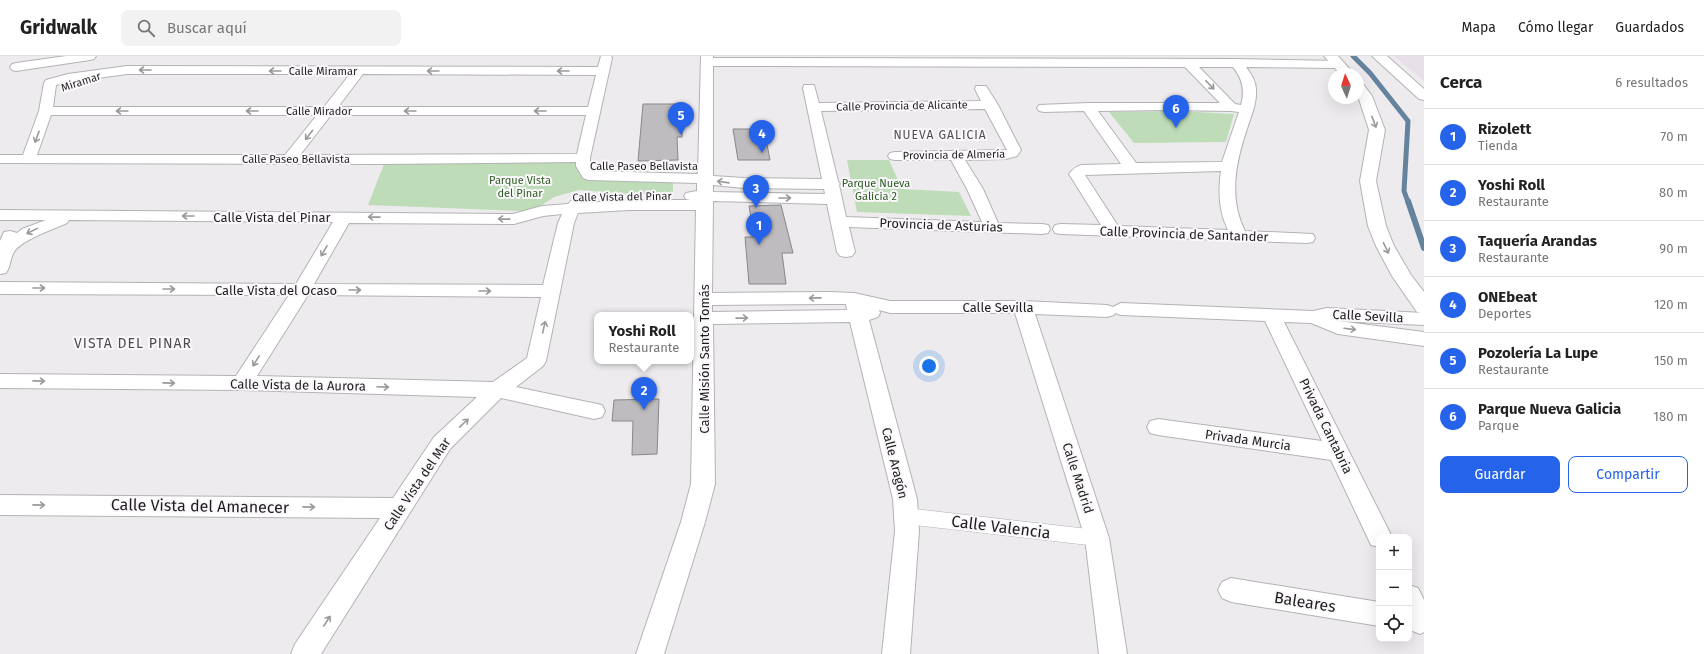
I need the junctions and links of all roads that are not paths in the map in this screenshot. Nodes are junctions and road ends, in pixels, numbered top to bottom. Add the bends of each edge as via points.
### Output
1 (90, 56) edge
2 (1379, 56) edge
3 (61, 58) edge
4 (606, 58) dead end
5 (706, 59) edge
6 (1334, 60) edge
7 (1188, 63) junction
8 (1236, 63) junction
9 (16, 67) dead end
10 (1341, 68) edge
11 (359, 71) junction
12 (602, 71) junction
13 (111, 72) joint
14 (809, 88) dead end
15 (981, 89) dead end
16 (1364, 95) edge
17 (1424, 96) edge
18 (991, 105) junction
19 (813, 107) junction
20 (1088, 107) junction
21 (1044, 108) dead end
22 (1239, 109) junction
23 (46, 111) junction
24 (327, 111) junction
25 (593, 111) junction
26 (895, 156) dead end
27 (956, 156) junction
28 (29, 158) junction
29 (2, 159) dead end
30 (290, 159) junction
31 (583, 162) junction
32 (1229, 166) junction
33 (1132, 168) junction
34 (704, 172) junction
35 (833, 191) junction
36 (704, 201) junction
37 (578, 203) junction
38 (8, 215) edge
39 (83, 216) junction
40 (344, 217) junction
41 (839, 222) junction
42 (992, 227) junction
43 (1042, 229) dead end
44 (1061, 229) dead end
45 (1112, 231) junction
46 (1238, 236) junction
47 (1307, 238) dead end
48 (6, 249) junction
49 (846, 252) dead end
50 (0, 269) edge
51 (0, 288) edge
52 (302, 290) junction
53 (552, 292) junction
54 (1023, 307) junction
55 (1424, 307) edge
56 (856, 308) junction
57 (703, 309) junction
58 (1272, 316) junction
59 (1313, 317) junction
60 (1424, 319) edge
61 (1424, 339) edge
62 (0, 381) edge
63 (242, 383) junction
64 (497, 390) junction
65 (594, 411) dead end
66 (1158, 428) dead end
67 (1338, 452) junction
68 (0, 505) edge
69 (400, 508) junction
70 (906, 516) junction
71 (1379, 534) edge
72 (1097, 538) junction
73 (1231, 590) dead end
74 (1412, 605) edge
75 (1376, 614) edge
76 (1418, 620) edge
77 (305, 654) edge
78 (650, 654) edge
79 (896, 654) edge
80 (1113, 654) edge

1 - 3 street
2 - 17 street
3 - 9 street
4 - 12 street
5 - 7 street
5 - 34 street, Calle Misión Santo Tomás
6 - 8 street
6 - 10 street
7 - 8 street
7 -> 22 street
8 - 22 street via 1244,73 1251,96
12 -> 11 street, Calle Miramar
11 -> 13 street, Calle Miramar
11 - 24 street
12 - 25 street
13 - 23 street, Miramar via 49,90
14 - 19 street
15 - 18 street, Provincia de Almería
16 -> 55 street via 1377,130 1368,181 1377,226 1402,276
18 - 19 street, Calle Provincia de Alicante
18 - 27 street, Provincia de Almería via 1014,150 1012,153
19 - 35 street
20 - 21 street
20 - 22 street
20 - 33 street
22 - 32 street
24 -> 23 street, Calle Mirador
23 -> 28 street
25 -> 24 street, Calle Mirador
24 -> 30 street
25 - 31 street
26 - 27 street, Provincia de Almería
27 - 42 street via 975,189
28 - 29 street, Calle Paseo Bellavista
28 - 30 street, Calle Paseo Bellavista
30 - 31 street, Calle Paseo Bellavista
31 - 34 street, Calle Paseo Bellavista via 588,175 677,177
32 - 33 street
32 - 46 street via 1230,215
33 - 45 street via 1082,169 1077,174
35 -> 34 street via 744,183
34 - 36 street, Calle Misión Santo Tomás
36 -> 35 street
35 - 41 street
36 - 37 street, Calle Vista del Pinar via 629,205
36 - 57 street, Calle Misión Santo Tomás
37 -> 40 street, Calle Vista del Pinar via 514,219
37 - 53 street, Calle Vista del Mar via 566,224
38 - 39 street, Calle Vista del Pinar
38 - 48 street
40 -> 39 street, Calle Vista del Pinar
39 -> 48 street via 70,217 40,227 19,238
40 -> 52 street
41 - 42 street, Provincia de Asturias
41 - 49 street
42 - 43 street, Provincia de Asturias
44 - 45 street, Calle Provincia de Santander
45 - 46 street, Calle Provincia de Santander
46 - 47 street, Calle Provincia de Santander
48 - 50 street
51 -> 52 street, Calle Vista del Ocaso
52 -> 53 street, Calle Vista del Ocaso
52 -> 63 street
64 -> 53 street, Calle Vista del Mar via 536,361
54 - 56 street, Calle Sevilla
54 - 58 street, Calle Sevilla
54 - 72 street, Calle Madrid
56 - 57 street, Calle Sevilla
56 - 70 street, Calle Aragón via 905,499
57 - 78 street, Calle Misión Santo Tomás via 703,484
58 - 59 street, Calle Sevilla
58 - 67 street, Privada Cantabria
59 - 60 street, Calle Sevilla via 1327,314
59 -> 61 street, Calle Sevilla via 1338,328
62 -> 63 street, Calle Vista de la Aurora
63 -> 64 street, Calle Vista de la Aurora
64 - 65 street, Calle Vista de la Aurora
69 -> 64 street, Calle Vista del Mar via 442,443
66 - 67 street, Privada Murcia
67 - 71 street, Privada Cantabria
68 -> 69 street, Calle Vista del Amanecer
77 -> 69 street, Calle Vista del Mar
70 - 72 street, Calle Valencia
70 - 79 street, Calle Aragón via 907,530
72 - 80 street, Calle Madrid
73 - 75 street, Baleares
74 - 76 street

